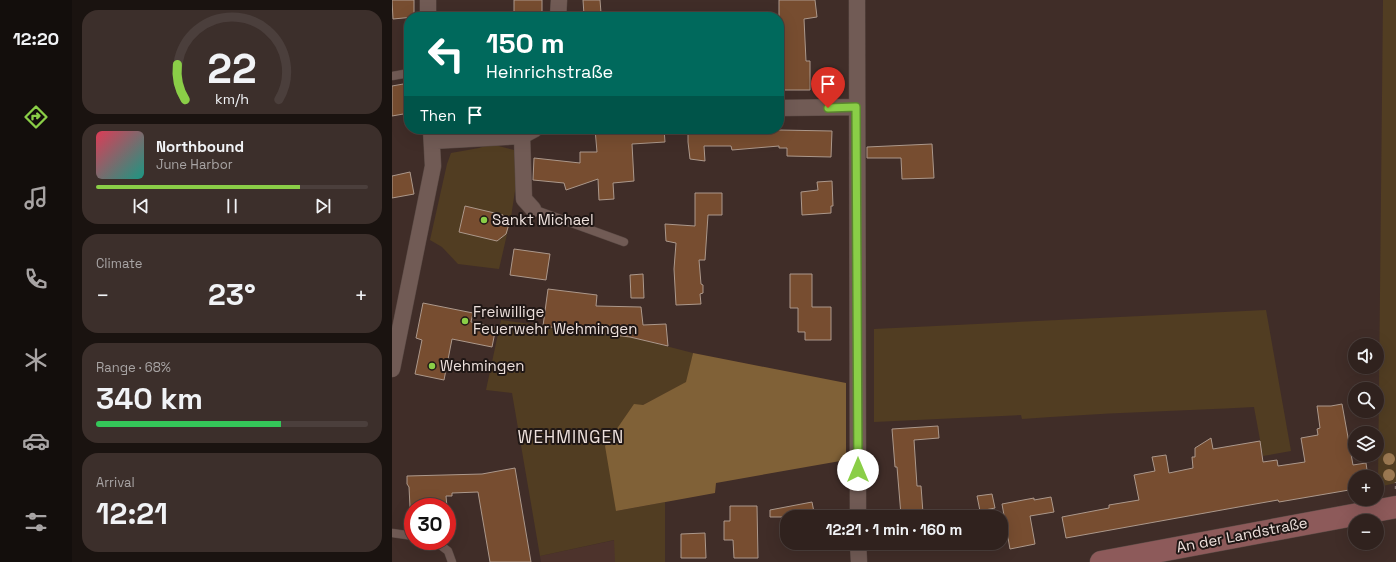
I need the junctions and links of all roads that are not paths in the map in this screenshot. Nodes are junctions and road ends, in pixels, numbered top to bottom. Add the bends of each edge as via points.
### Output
1 (428, 0) edge
2 (559, 0) edge
3 (857, 0) edge
4 (428, 12) edge
5 (558, 12) edge
6 (404, 74) edge
7 (392, 76) edge
8 (856, 107) junction
9 (784, 108) edge
10 (464, 134) edge
11 (529, 134) edge
12 (432, 135) edge
13 (533, 209) joint
14 (624, 242) dead end
15 (392, 369) edge
16 (1396, 507) edge
17 (858, 510) edge
18 (392, 533) edge
19 (404, 535) edge
20 (447, 550) edge
21 (858, 550) edge
22 (452, 562) edge
23 (859, 562) edge
24 (1101, 562) edge

1 - 4 street
2 - 5 street
3 - 8 street
6 - 7 lane
8 - 9 street
8 - 17 street
10 - 12 street
11 - 13 street via 524,199
12 - 15 street via 433,166
13 - 14 lane
16 - 24 main road, An der Landstraße
18 - 19 lane
20 - 22 lane
21 - 23 street

